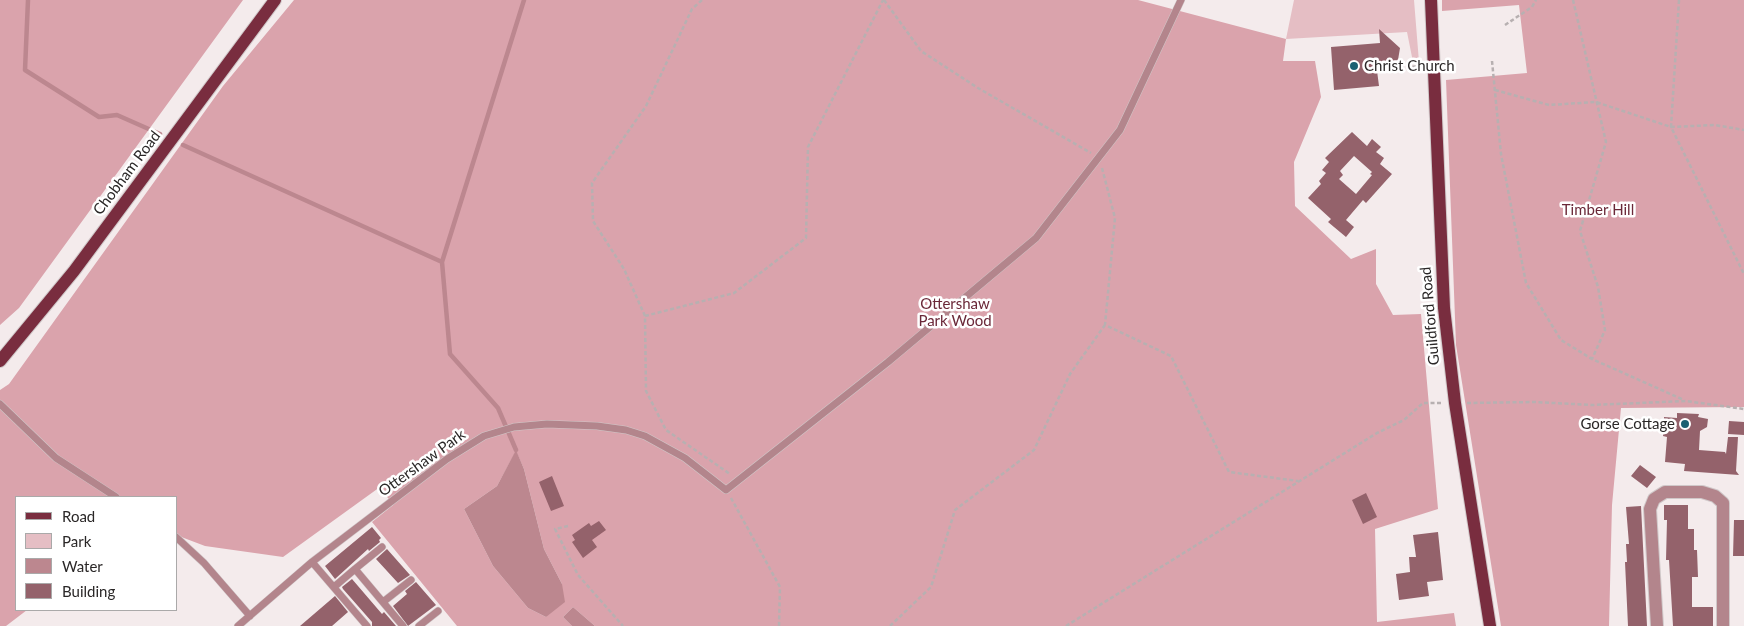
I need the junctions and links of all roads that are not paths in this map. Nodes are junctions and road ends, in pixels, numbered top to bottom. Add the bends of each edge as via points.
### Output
1 (275, 0) edge
2 (1181, 0) edge
3 (1431, 0) edge
4 (0, 361) edge
5 (0, 404) edge
6 (114, 496) edge
7 (178, 539) edge
8 (382, 547) dead end
9 (312, 562) junction
10 (354, 569) junction
11 (411, 580) dead end
12 (334, 587) junction
13 (383, 602) junction
14 (438, 611) dead end
15 (250, 616) junction
16 (238, 626) edge
17 (367, 626) edge
18 (403, 626) edge
19 (419, 626) edge
20 (1490, 626) edge
21 (1657, 626) edge
22 (1723, 626) edge

1 - 4 main road, Chobham Road via 74,271
2 - 9 lane, Ottershaw Park via 1120,130 1036,238 888,362 726,490 684,458 645,436 597,426 547,424 514,427 484,436 447,458
3 - 20 main road, Guildford Road via 1444,308 1455,403
5 - 6 lane via 56,458
7 - 15 lane via 204,563
8 - 10 lane
9 - 12 lane
9 - 15 lane, Ottershaw Park
10 - 12 lane
10 - 13 lane
11 - 13 lane
12 - 17 lane
13 - 18 lane
14 - 19 lane
15 - 16 lane, Ottershaw Park
21 - 22 street via 1650,509 1654,499 1665,492 1702,492 1715,496 1722,503

